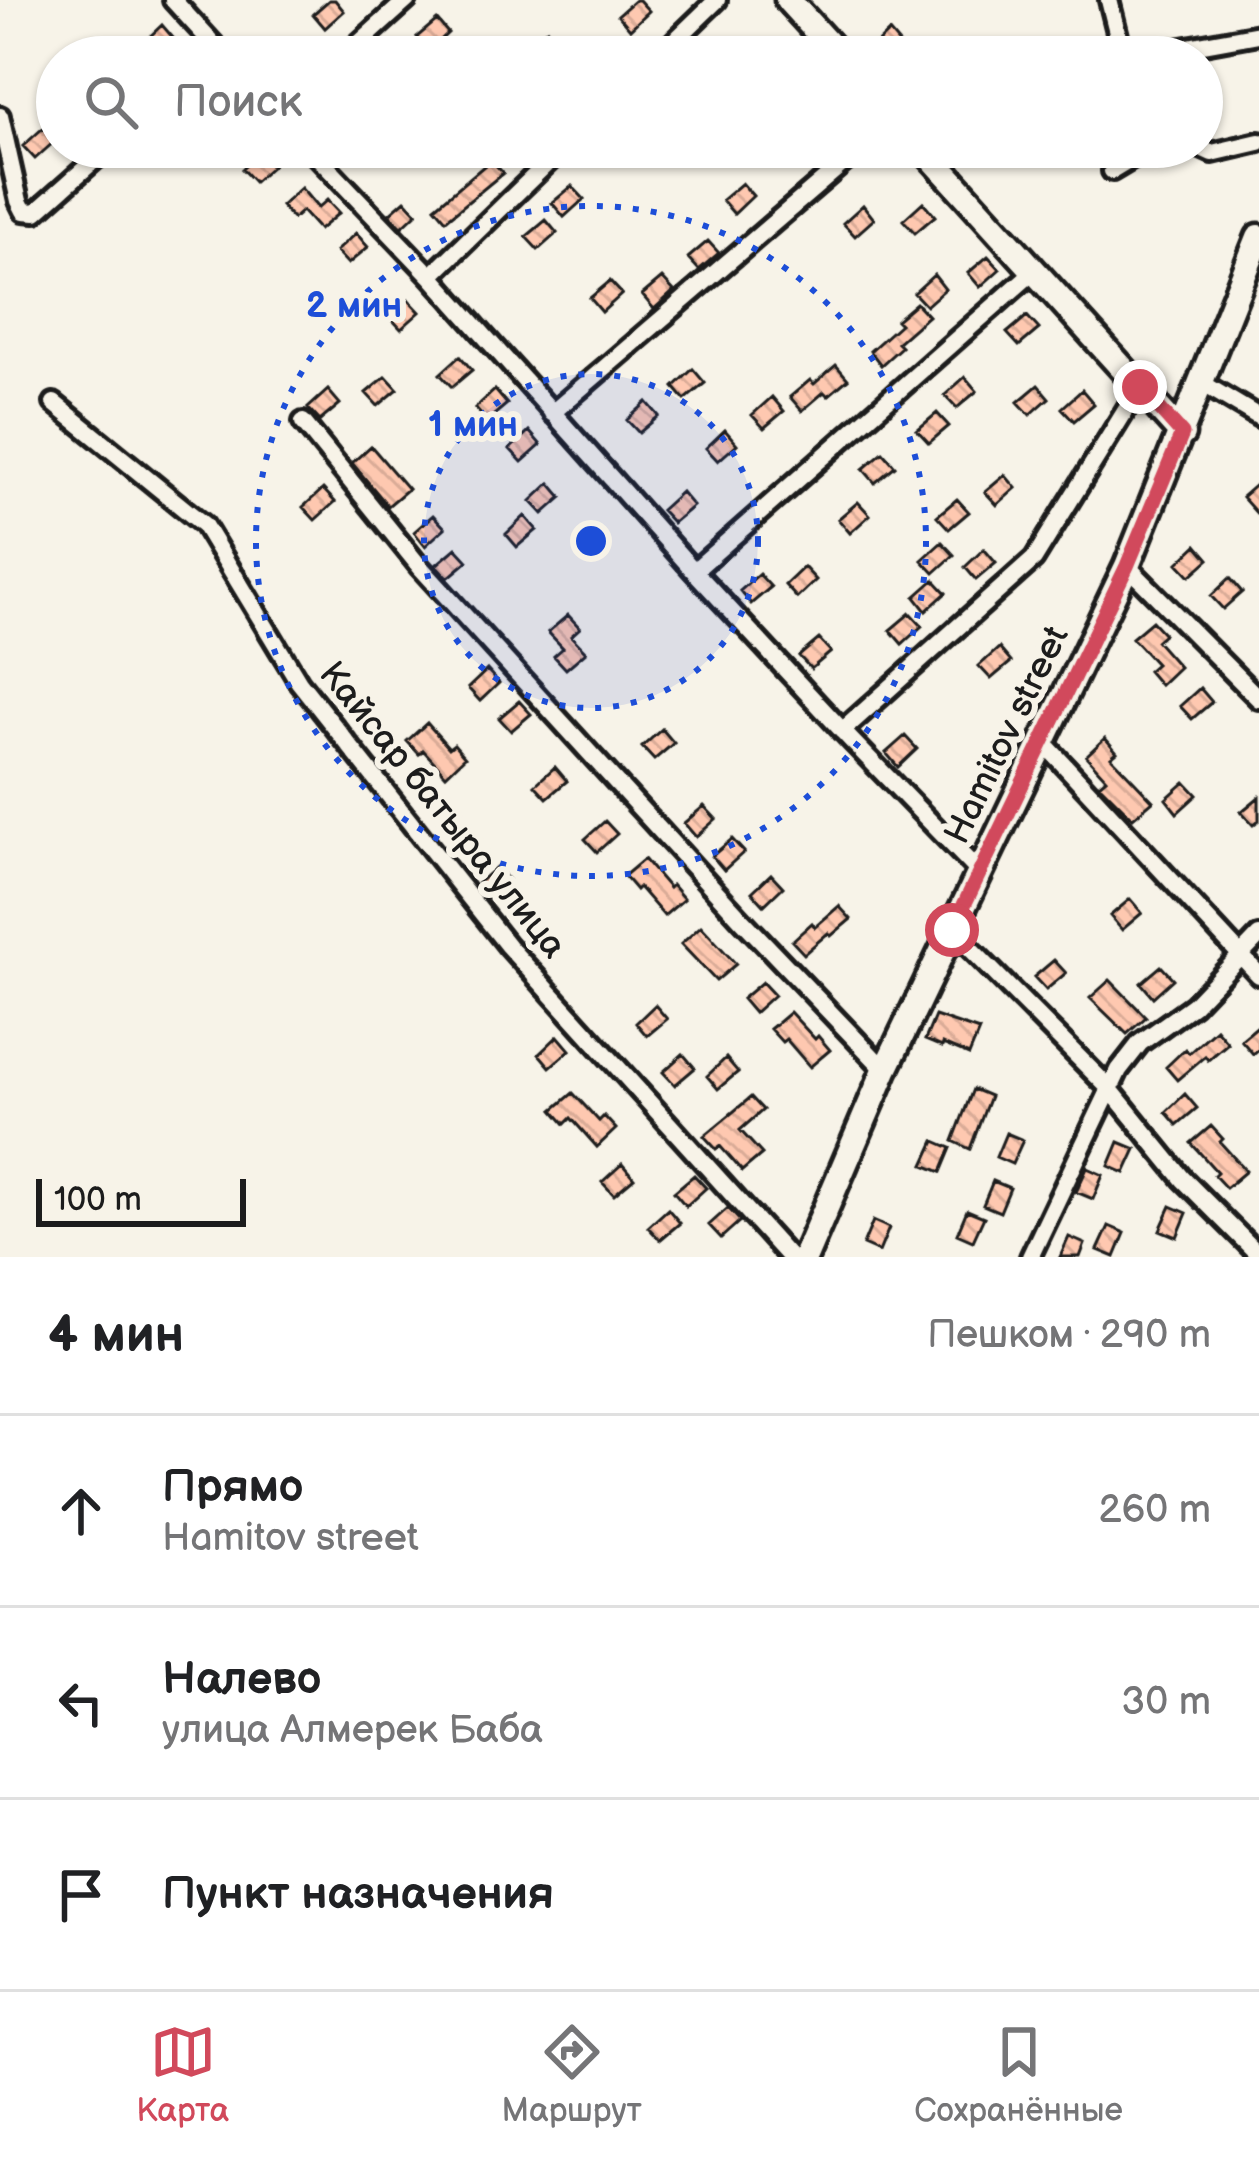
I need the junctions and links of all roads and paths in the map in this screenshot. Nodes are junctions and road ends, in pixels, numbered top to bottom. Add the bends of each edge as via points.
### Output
1 (173, 0) edge
2 (407, 0) edge
3 (717, 0) edge
4 (788, 0) edge
5 (1109, 0) edge
6 (1259, 34) edge
7 (203, 36) edge
8 (367, 36) edge
9 (680, 36) edge
10 (821, 36) edge
11 (1118, 36) edge
12 (1223, 41) edge
13 (0, 116) edge
14 (1259, 142) edge
15 (1223, 150) edge
16 (85, 168) edge
17 (328, 168) edge
18 (543, 168) edge
19 (838, 168) edge
20 (941, 168) edge
21 (1117, 168) edge
22 (1112, 171) dead end
23 (1259, 238) edge
24 (1034, 271) junction
25 (431, 276) junction
26 (1202, 383) junction
27 (1140, 387) junction
28 (54, 403) dead end
29 (552, 413) junction
30 (1259, 417) edge
31 (303, 422) dead end
32 (1182, 434) junction
33 (1127, 566) junction
34 (694, 571) junction
35 (1259, 699) edge
36 (842, 731) junction
37 (1042, 740) junction
38 (978, 872) junction
39 (952, 930) junction
40 (1259, 936) edge
41 (1240, 954) junction
42 (1259, 975) edge
43 (885, 1070) junction
44 (1109, 1088) junction
45 (1238, 1235) junction
46 (1259, 1255) edge
47 (789, 1257) edge
48 (805, 1257) edge
49 (1030, 1257) edge
50 (1231, 1257) edge

1 - 7 street
2 - 8 street
3 - 9 street
4 - 10 street
5 - 11 street
6 - 12 street
13 - 16 street via 24,211 36,212
14 - 15 street
17 - 25 street
18 - 25 street
19 - 29 street
20 - 24 street
21 - 22 street
23 - 26 street, Hamitov street
24 - 27 street
24 - 34 street
25 - 29 street
26 - 30 street
26 - 32 street, Hamitov street
27 - 32 street
27 - 36 street via 1034,560
28 - 47 street, Кайсар батыра улица via 204,525 298,682 508,946
29 - 34 street
31 - 43 street via 420,567
32 - 33 street, Hamitov street
33 - 35 street
33 - 37 street, Hamitov street
34 - 36 street
36 - 38 street
37 - 38 street, Hamitov street
37 - 41 street
38 - 39 street, Hamitov street
39 - 43 street, Hamitov street
39 - 44 street
40 - 41 street
41 - 42 street
41 - 44 street via 1193,1005 1140,1043
43 - 48 street, Hamitov street
44 - 45 street
44 - 49 street
45 - 46 street
45 - 50 street

